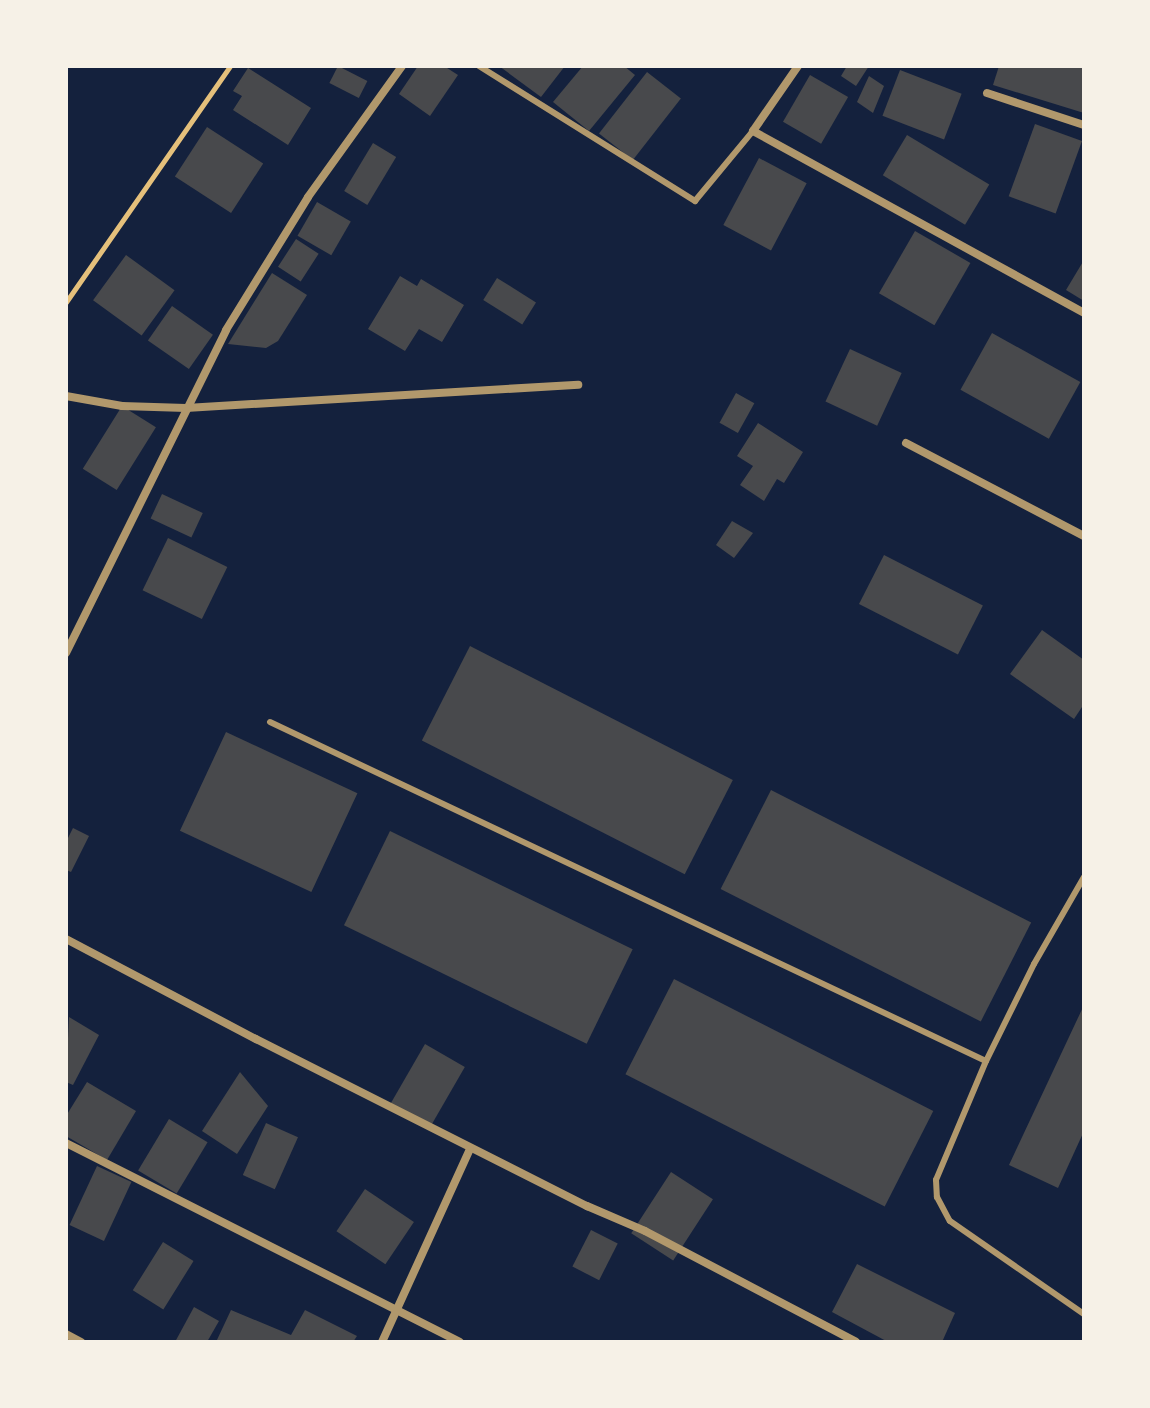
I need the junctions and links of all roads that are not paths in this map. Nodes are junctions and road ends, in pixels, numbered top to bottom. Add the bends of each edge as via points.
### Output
1 (402, 66) edge
2 (479, 66) edge
3 (798, 66) edge
4 (987, 93) dead end
5 (1084, 125) edge
6 (753, 131) junction
7 (1084, 313) edge
8 (578, 385) dead end
9 (66, 396) edge
10 (186, 408) junction
11 (906, 443) dead end
12 (1084, 536) edge
13 (66, 653) edge
14 (270, 722) dead end
15 (1084, 877) edge
16 (66, 939) edge
17 (986, 1061) junction
18 (66, 1143) edge
19 (470, 1149) junction
20 (398, 1309) junction
21 (1084, 1314) edge
22 (66, 1334) edge
23 (81, 1342) edge
24 (382, 1342) edge
25 (460, 1342) edge
26 (856, 1342) edge

1 - 10 street via 308,197 226,330
2 - 6 lane via 695,201
3 - 6 street
4 - 5 street
6 - 7 street
8 - 10 street
9 - 10 street via 122,406
10 - 13 street
11 - 12 street
14 - 17 lane
15 - 17 lane
16 - 19 street
17 - 21 lane via 936,1180 937,1197 950,1221
18 - 20 street
19 - 20 street
19 - 26 street via 645,1231
20 - 24 street
20 - 25 street
22 - 23 street

